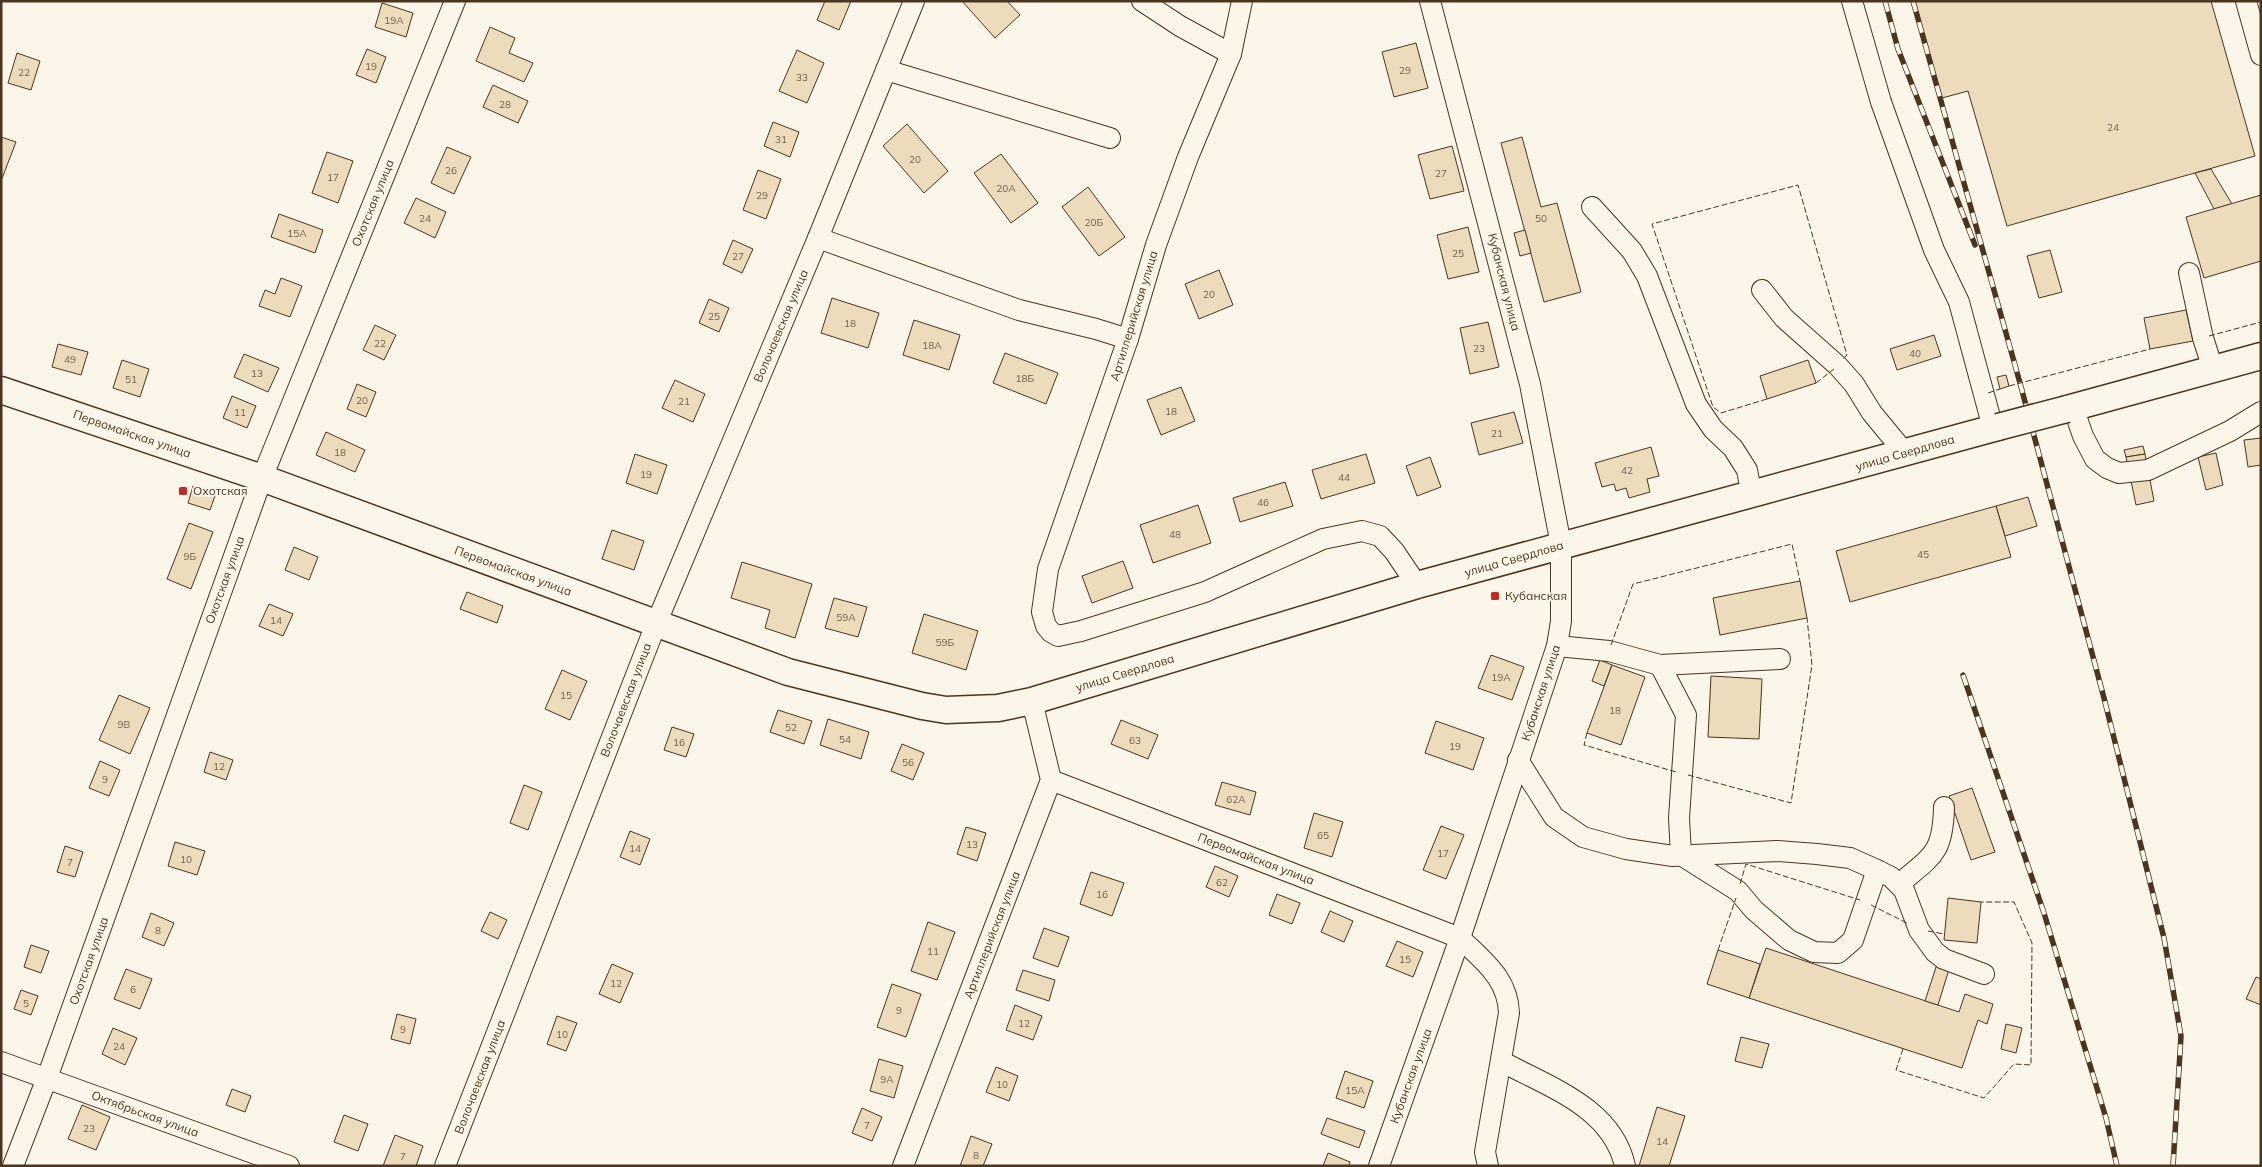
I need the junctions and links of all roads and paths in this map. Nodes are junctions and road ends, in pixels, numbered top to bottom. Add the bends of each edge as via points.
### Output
1 (455, 1) edge
2 (914, 1) edge
3 (1142, 1) edge
4 (1242, 1) edge
5 (1430, 1) edge
6 (1852, 1) edge
7 (2246, 1) edge
8 (1230, 54) junction
9 (2261, 56) edge
10 (886, 70) junction
11 (1110, 138) dead end
12 (1592, 207) dead end
13 (818, 238) junction
14 (2189, 274) dead end
15 (1762, 290) dead end
16 (1128, 339) junction
17 (2261, 356) edge
18 (2213, 369) junction
19 (1, 390) edge
20 (2070, 408) junction
21 (2261, 412) edge
22 (1996, 428) junction
23 (1905, 453) junction
24 (262, 478) junction
25 (1752, 496) junction
26 (1562, 545) junction
27 (1417, 586) junction
28 (656, 624) junction
29 (1557, 646) junction
30 (1780, 659) dead end
31 (1660, 665) junction
32 (1032, 702) junction
33 (1518, 760) junction
34 (1051, 780) junction
35 (1944, 808) dead end
36 (1681, 855) junction
37 (1877, 870) junction
38 (1899, 884) junction
39 (1460, 938) junction
40 (1984, 974) dead end
41 (1502, 1061) junction
42 (1, 1062) edge
43 (47, 1078) junction
44 (13, 1166) edge
45 (290, 1166) edge
46 (445, 1166) edge
47 (903, 1166) edge
48 (1379, 1166) edge
49 (1488, 1166) edge
50 (1624, 1166) edge

1 - 24 street, Охотская улица
2 - 10 street, Волочаевская улица
3 - 8 street
4 - 8 street, Артиллерийская улица
5 - 26 street, Кубанская улица via 1530,384
6 - 22 street via 1881,102 1934,250 1959,302
7 - 9 street
8 - 16 street, Артиллерийская улица via 1156,245
10 - 11 street
10 - 13 street, Волочаевская улица
12 - 25 street via 1632,250 1647,276 1696,404 1713,429 1738,455 1747,470
13 - 16 street via 1019,310
13 - 28 street, Волочаевская улица
14 - 18 street
15 - 23 street via 1784,318 1854,384 1872,413
16 - 27 street, Артиллерийская улица via 1048,570 1042,612 1051,632 1058,636 1070,635 1195,595 1323,540 1362,531 1380,536
17 - 18 main road
18 - 20 main road
19 - 24 main road, Первомайская улица
20 - 21 street via 2095,459 2119,473 2148,470 2230,431
20 - 22 main road, улица Свердлова, bridge
22 - 23 main road, улица Свердлова
23 - 25 main road, улица Свердлова
24 - 28 main road, Первомайская улица
24 - 43 street, Охотская улица
25 - 26 main road, улица Свердлова
26 - 27 main road, улица Свердлова
26 - 29 street, Кубанская улица via 1561,622
27 - 32 main road, улица Свердлова
28 - 32 main road, Первомайская улица via 788,672 922,706 967,710
28 - 46 street, Волочаевская улица
29 - 31 street via 1609,651
29 - 33 street, Кубанская улица
30 - 31 street
31 - 36 street via 1686,715 1679,818
32 - 34 street
33 - 36 street via 1554,817 1583,838 1626,848
33 - 39 street, Кубанская улица
34 - 39 street, Первомайская улица
34 - 47 street, Артиллерийская улица
35 - 38 street via 1944,827 1937,850
36 - 37 street via 1777,851 1817,854 1850,858
36 - 37 street via 1738,891 1754,910 1789,940 1814,952 1838,953 1853,940
37 - 38 street
38 - 40 street via 1919,930 1935,952 1944,959
39 - 41 street via 1496,974 1509,998
39 - 48 street, Кубанская улица
41 - 49 street via 1485,1152
41 - 50 street via 1588,1108 1616,1140
42 - 43 street, Октябрьская улица
43 - 44 street, Охотская улица
43 - 45 street, Октябрьская улица

